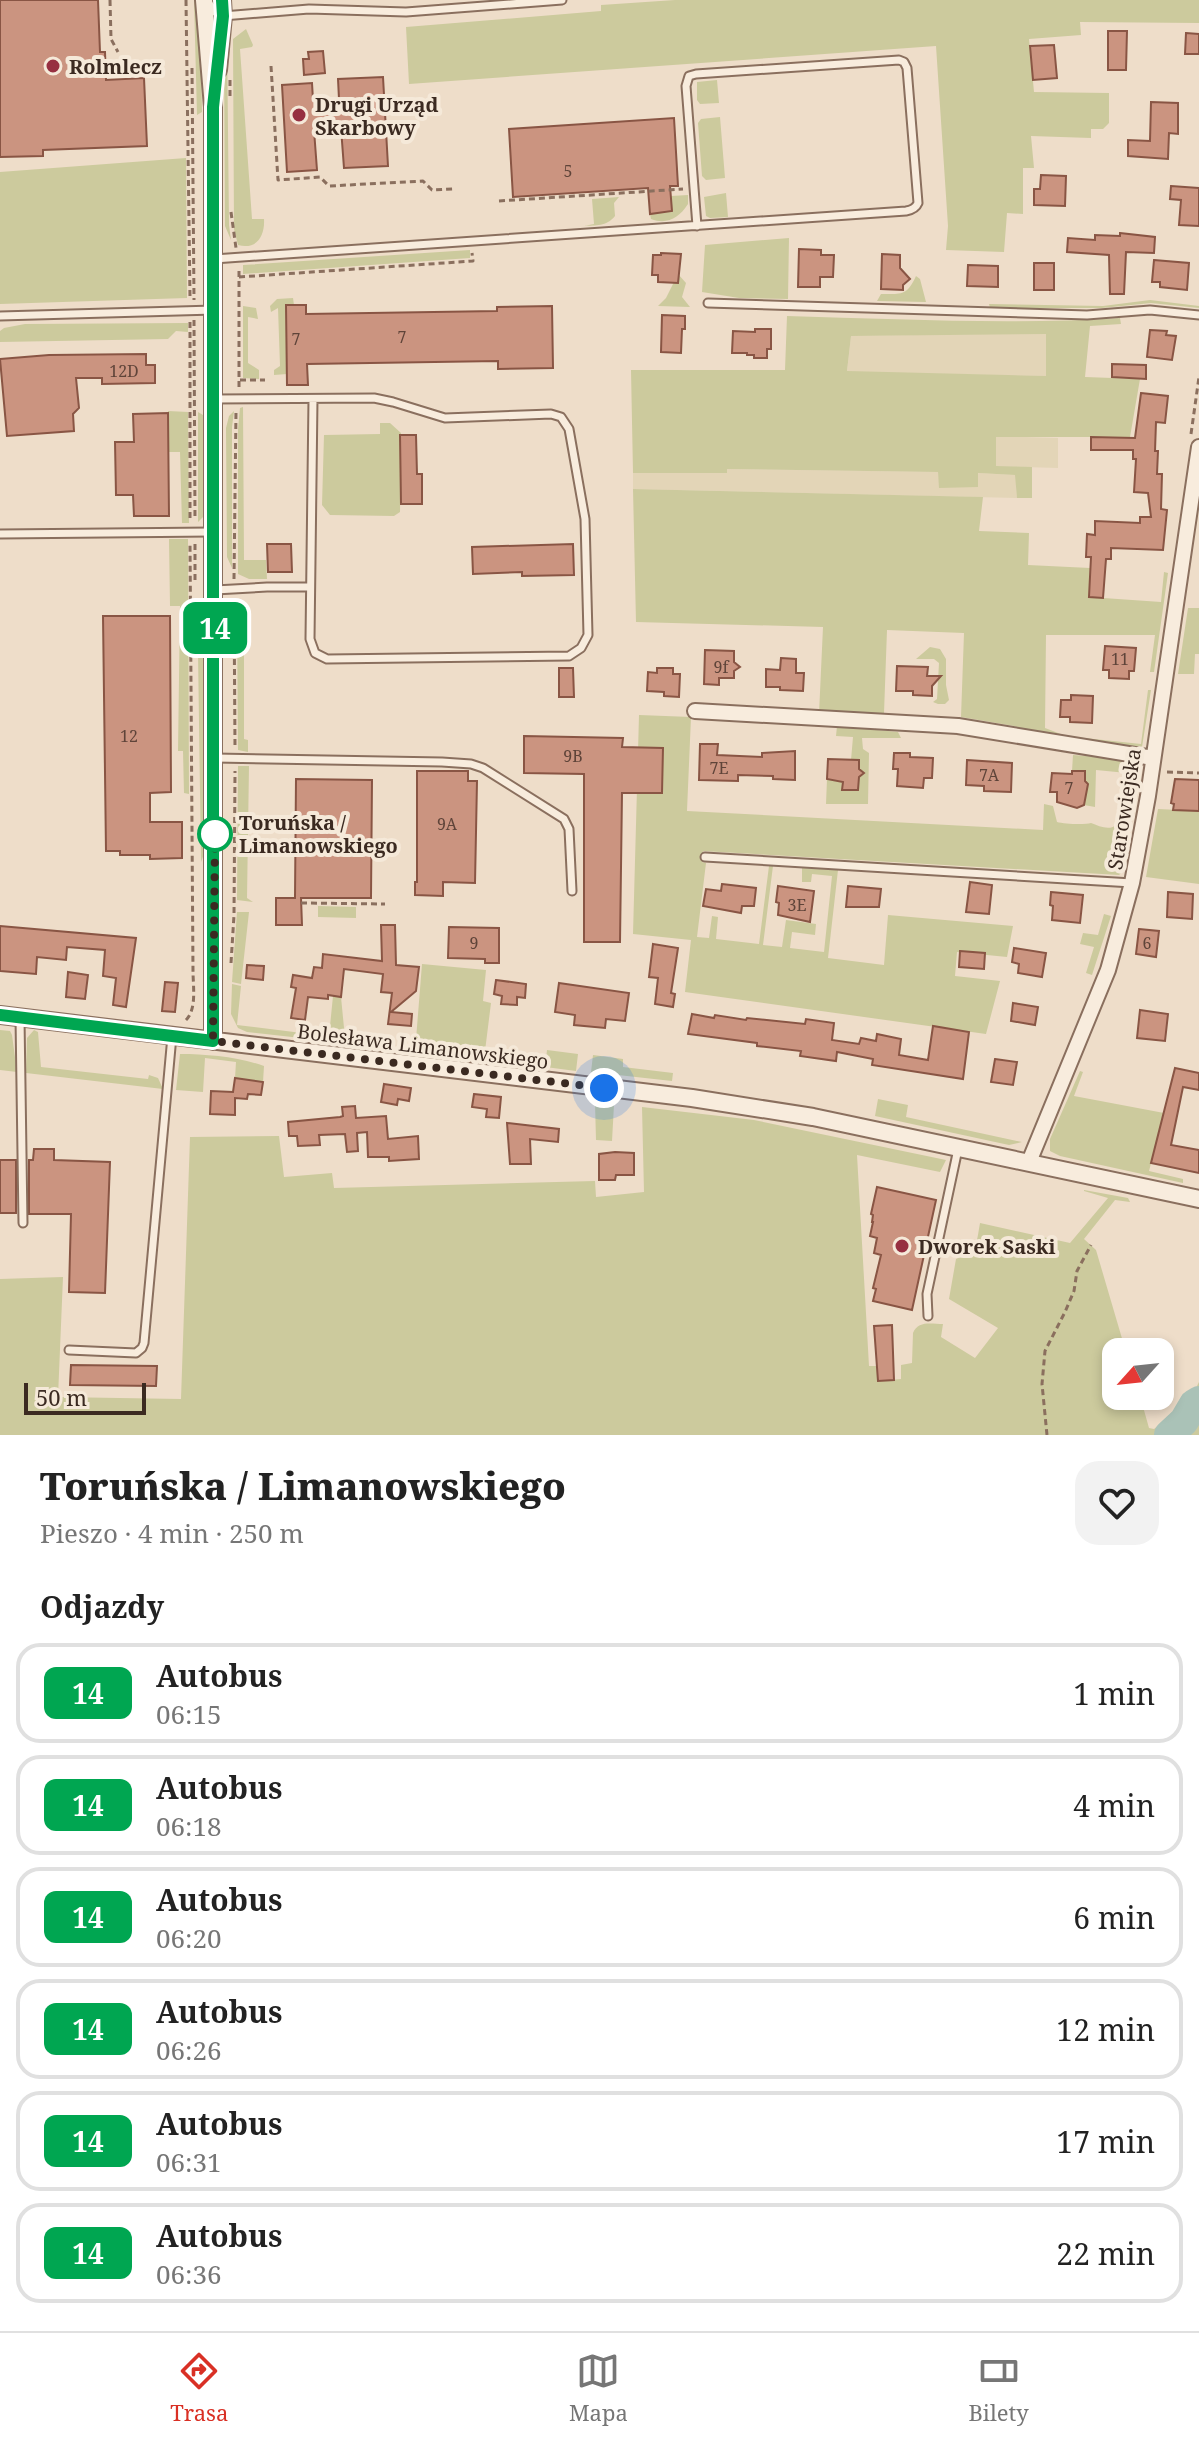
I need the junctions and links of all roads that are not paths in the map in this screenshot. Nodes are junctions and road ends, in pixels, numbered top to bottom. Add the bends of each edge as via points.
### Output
1 (206, 0) edge
2 (562, 0) edge
3 (223, 8) edge
4 (213, 107) junction
5 (697, 226) junction
6 (214, 259) junction
7 (708, 303) dead end
8 (214, 310) junction
9 (1199, 315) edge
10 (0, 316) edge
11 (214, 399) junction
12 (313, 399) junction
13 (1194, 445) edge
14 (215, 532) junction
15 (0, 534) edge
16 (310, 587) junction
17 (215, 590) junction
18 (695, 711) dead end
19 (215, 758) junction
20 (1152, 764) junction
21 (705, 857) dead end
22 (1132, 883) junction
23 (572, 891) dead end
24 (0, 1015) edge
25 (20, 1018) junction
26 (172, 1036) junction
27 (213, 1041) junction
28 (958, 1147) junction
29 (1029, 1162) junction
30 (1199, 1199) edge
31 (23, 1223) dead end
32 (928, 1316) dead end
33 (69, 1350) dead end

1 - 3 lane via 215,12
1 - 4 street
2 - 3 lane via 406,12
3 - 4 street
4 - 6 street
5 - 5 lane via 689,76 904,62 917,199 913,209
5 - 6 lane
6 - 8 street
7 - 9 lane
8 - 10 lane
8 - 11 street
11 - 12 lane
11 - 14 street
12 - 16 lane
12 - 16 lane via 382,399 445,418 561,417 569,429 585,519 588,635 569,656 327,659 315,653 310,639
13 - 20 street, Starowiejska
14 - 15 lane
14 - 17 street
16 - 17 lane
17 - 19 street
18 - 20 street via 958,726
19 - 23 lane via 478,766 564,819
19 - 27 street
20 - 22 street, Starowiejska
21 - 22 lane
22 - 29 street, Starowiejska via 1108,970
24 - 25 street, Bolesława Limanowskiego
25 - 26 street, Bolesława Limanowskiego
25 - 31 lane
26 - 27 street, Bolesława Limanowskiego
26 - 33 lane via 144,1343 136,1353
27 - 28 street, Bolesława Limanowskiego via 692,1098
28 - 29 street, Bolesława Limanowskiego
28 - 32 lane via 927,1294
29 - 30 street, Bolesława Limanowskiego

